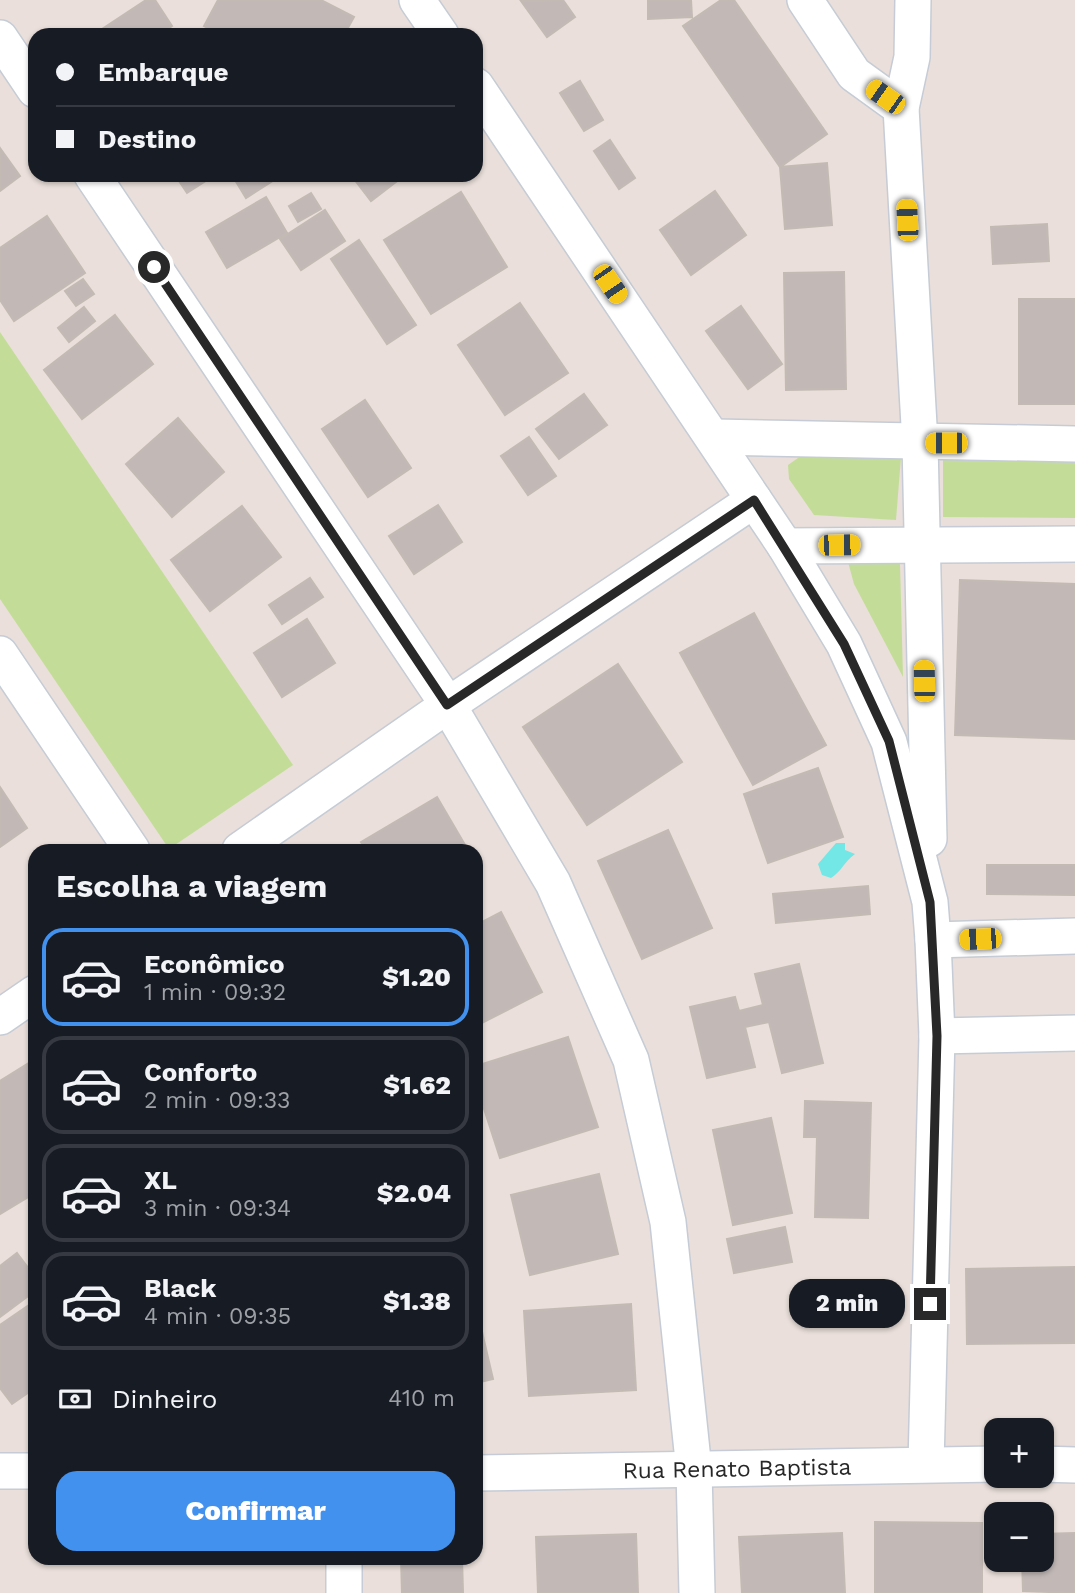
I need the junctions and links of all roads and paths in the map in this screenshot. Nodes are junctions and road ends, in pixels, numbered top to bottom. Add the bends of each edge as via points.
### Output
1 (417, 0) edge
2 (804, 0) edge
3 (913, 0) edge
4 (436, 28) edge
5 (0, 38) edge
6 (28, 80) edge
7 (483, 96) edge
8 (901, 108) junction
9 (97, 182) edge
10 (714, 437) junction
11 (920, 443) junction
12 (1075, 444) edge
13 (754, 500) junction
14 (920, 543) junction
15 (1075, 544) edge
16 (785, 546) junction
17 (0, 654) edge
18 (447, 705) junction
19 (128, 844) edge
20 (249, 844) edge
21 (930, 902) junction
22 (1075, 936) edge
23 (933, 940) junction
24 (28, 998) edge
25 (0, 1017) edge
26 (1075, 1033) edge
27 (937, 1036) junction
28 (926, 1464) junction
29 (984, 1464) edge
30 (1054, 1464) edge
31 (1075, 1465) edge
32 (694, 1470) junction
33 (0, 1471) edge
34 (28, 1471) edge
35 (483, 1473) edge
36 (344, 1565) edge
37 (344, 1593) edge
38 (697, 1593) edge

1 - 4 street
2 - 8 street via 854,74
3 - 8 street via 912,57
5 - 6 street
7 - 10 street
8 - 11 street
9 - 18 street
10 - 11 street
10 - 13 street
11 - 12 street
11 - 14 street
13 - 16 street
13 - 18 street
14 - 15 street
14 - 16 street
14 - 21 street
16 - 21 street via 844,644 889,741
17 - 19 street
18 - 20 street
18 - 32 street via 553,883 631,1060 668,1223
21 - 23 street
22 - 23 street
23 - 27 street
24 - 25 street
26 - 27 street
27 - 28 street
28 - 29 street, Rua Renato Baptista
28 - 32 street, Rua Renato Baptista
30 - 31 street
32 - 35 street, Rua Renato Baptista
32 - 38 street
33 - 34 street
36 - 37 street

